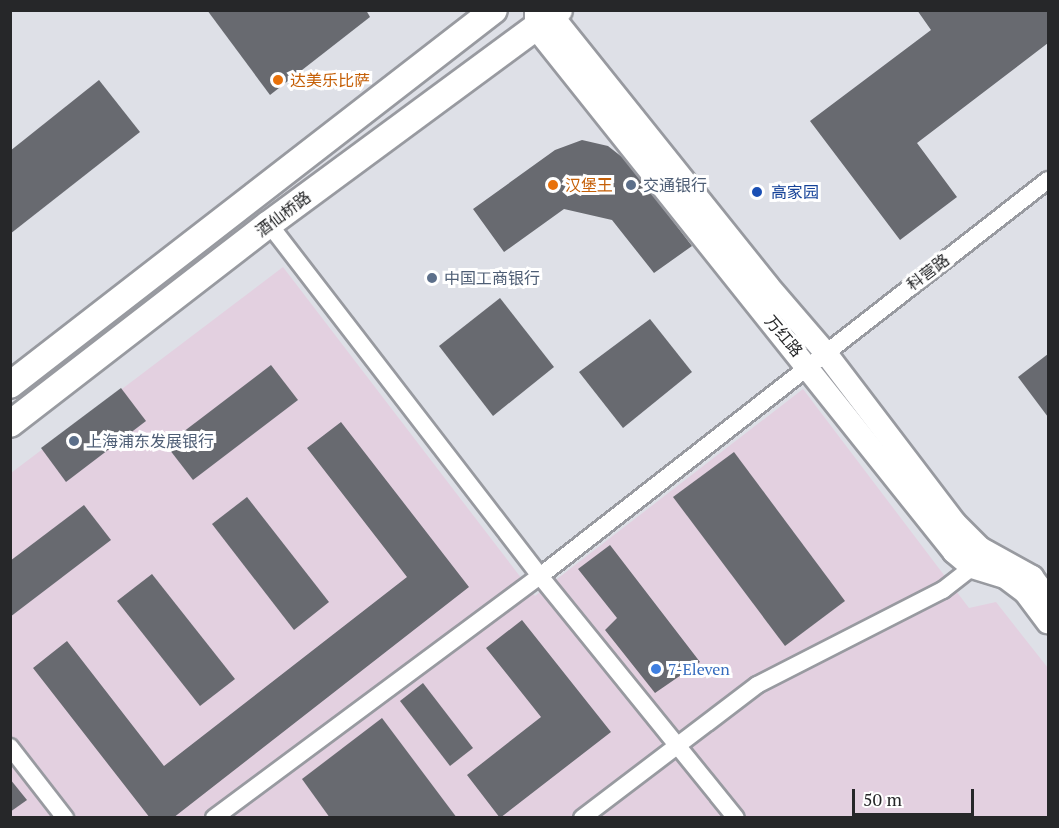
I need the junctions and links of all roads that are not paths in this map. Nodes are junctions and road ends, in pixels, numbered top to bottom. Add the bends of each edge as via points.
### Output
1 (494, 10) edge
2 (548, 15) edge
3 (1048, 180) edge
4 (269, 224) junction
5 (816, 358) junction
6 (10, 385) edge
7 (10, 424) edge
8 (972, 567) junction
9 (540, 576) junction
10 (1048, 598) edge
11 (1048, 622) edge
12 (676, 746) junction
13 (10, 747) edge
14 (65, 818) edge
15 (214, 818) edge
16 (582, 818) edge
17 (736, 818) edge

1 - 6 main road, 酒仙桥路
2 - 4 main road, 酒仙桥路
2 - 5 street, 万红路 via 768,286
3 - 5 street, 科营路
4 - 7 main road, 酒仙桥路
4 - 9 street
5 - 8 street, 万红路 via 954,552
5 - 9 street, 科营路
5 - 10 street, 万红路 via 955,523 980,548 1032,577
8 - 11 street, 万红路 via 1011,582 1025,592
8 - 12 street via 943,590 757,685
9 - 12 street
9 - 15 street, 科营路
12 - 16 street
12 - 17 street
13 - 14 street

